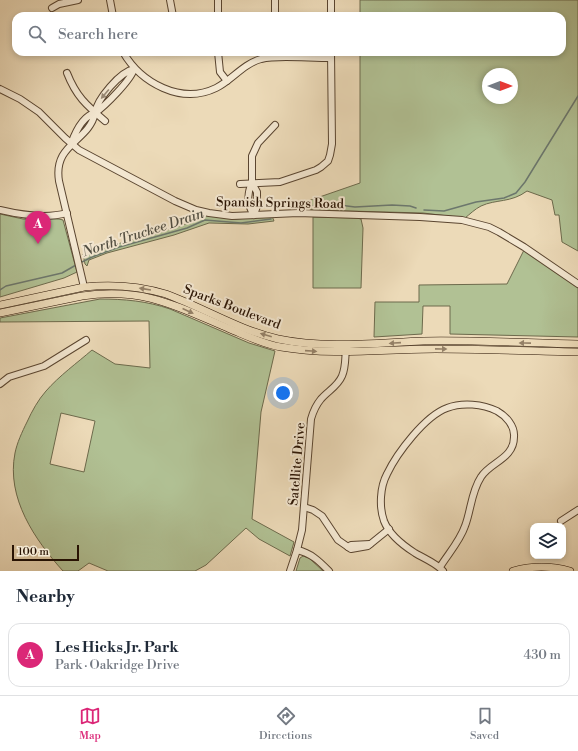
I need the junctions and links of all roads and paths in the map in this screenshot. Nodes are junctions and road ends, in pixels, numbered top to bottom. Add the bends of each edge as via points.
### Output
1 (78, 0) edge
2 (110, 0) edge
3 (170, 0) edge
4 (218, 0) edge
5 (275, 0) edge
6 (331, 0) edge
7 (52, 8) dead end
8 (112, 12) edge
9 (173, 12) edge
10 (218, 12) edge
11 (275, 12) edge
12 (331, 12) edge
13 (126, 56) edge
14 (218, 56) edge
15 (272, 56) edge
16 (331, 56) edge
17 (134, 69) junction
18 (67, 72) dead end
19 (227, 81) junction
20 (0, 89) edge
21 (95, 113) junction
22 (105, 121) dead end
23 (276, 125) dead end
24 (71, 144) junction
25 (252, 183) junction
26 (240, 184) dead end
27 (0, 210) edge
28 (67, 213) junction
29 (254, 215) junction
30 (578, 284) edge
31 (84, 287) junction
32 (111, 293) junction
33 (0, 305) edge
34 (12, 310) junction
35 (0, 313) edge
36 (86, 340) dead end
37 (346, 344) junction
38 (578, 346) edge
39 (346, 352) junction
40 (578, 352) edge
41 (0, 384) edge
42 (304, 507) junction
43 (578, 510) edge
44 (561, 521) dead end
45 (389, 529) junction
46 (297, 550) junction
47 (442, 569) edge
48 (290, 571) edge
49 (329, 571) edge
50 (513, 571) edge
51 (570, 571) edge

1 - 7 street
2 - 8 street
3 - 9 street
4 - 10 street
5 - 11 street
6 - 12 street
13 - 17 street
14 - 19 street via 220,72
15 - 19 street via 250,64
16 - 25 street via 332,144 328,161 316,170 284,181
17 - 19 street via 162,88 175,93 197,94 209,91
17 - 21 street via 124,72 115,82 98,102
18 - 21 street via 77,94
20 - 24 street, Spanish Springs Road via 39,112
21 - 22 street
21 - 24 street via 90,114 77,129
23 - 25 street via 255,147
24 - 28 street via 62,156 58,169
24 - 29 street, Spanish Springs Road via 183,205 221,215
25 - 26 street
25 - 29 street via 257,192
27 - 28 street via 21,215
28 - 31 street
29 - 30 street, Spanish Springs Road via 290,213 414,216 476,223 510,238
31 - 32 main road
31 - 33 main road, Sparks Boulevard
31 - 34 main road via 81,292
37 -> 31 main road, Sparks Boulevard via 302,342 258,333 152,290 122,285
32 - 34 main road, Sparks Boulevard
32 -> 39 main road, Sparks Boulevard via 144,296 176,305 251,338 280,347
34 - 35 main road, Sparks Boulevard
36 - 41 street via 44,366 9,378
38 -> 37 main road, Sparks Boulevard via 424,341
37 - 39 street, Satellite Drive
39 -> 40 main road, Sparks Boulevard via 437,349
39 - 42 street, Satellite Drive via 340,380 320,400 313,412
42 - 45 street via 322,516 338,540 352,549 368,546
42 - 46 street, Satellite Drive
43 - 44 street
45 - 47 street via 415,553
45 - 47 street via 384,521 381,496 386,474 409,440 428,420 446,408 467,404 490,408 504,415 512,428 512,447 508,454 480,477 465,527
46 - 48 street, Satellite Drive
46 - 49 street via 316,558
50 - 51 main road via 540,568

